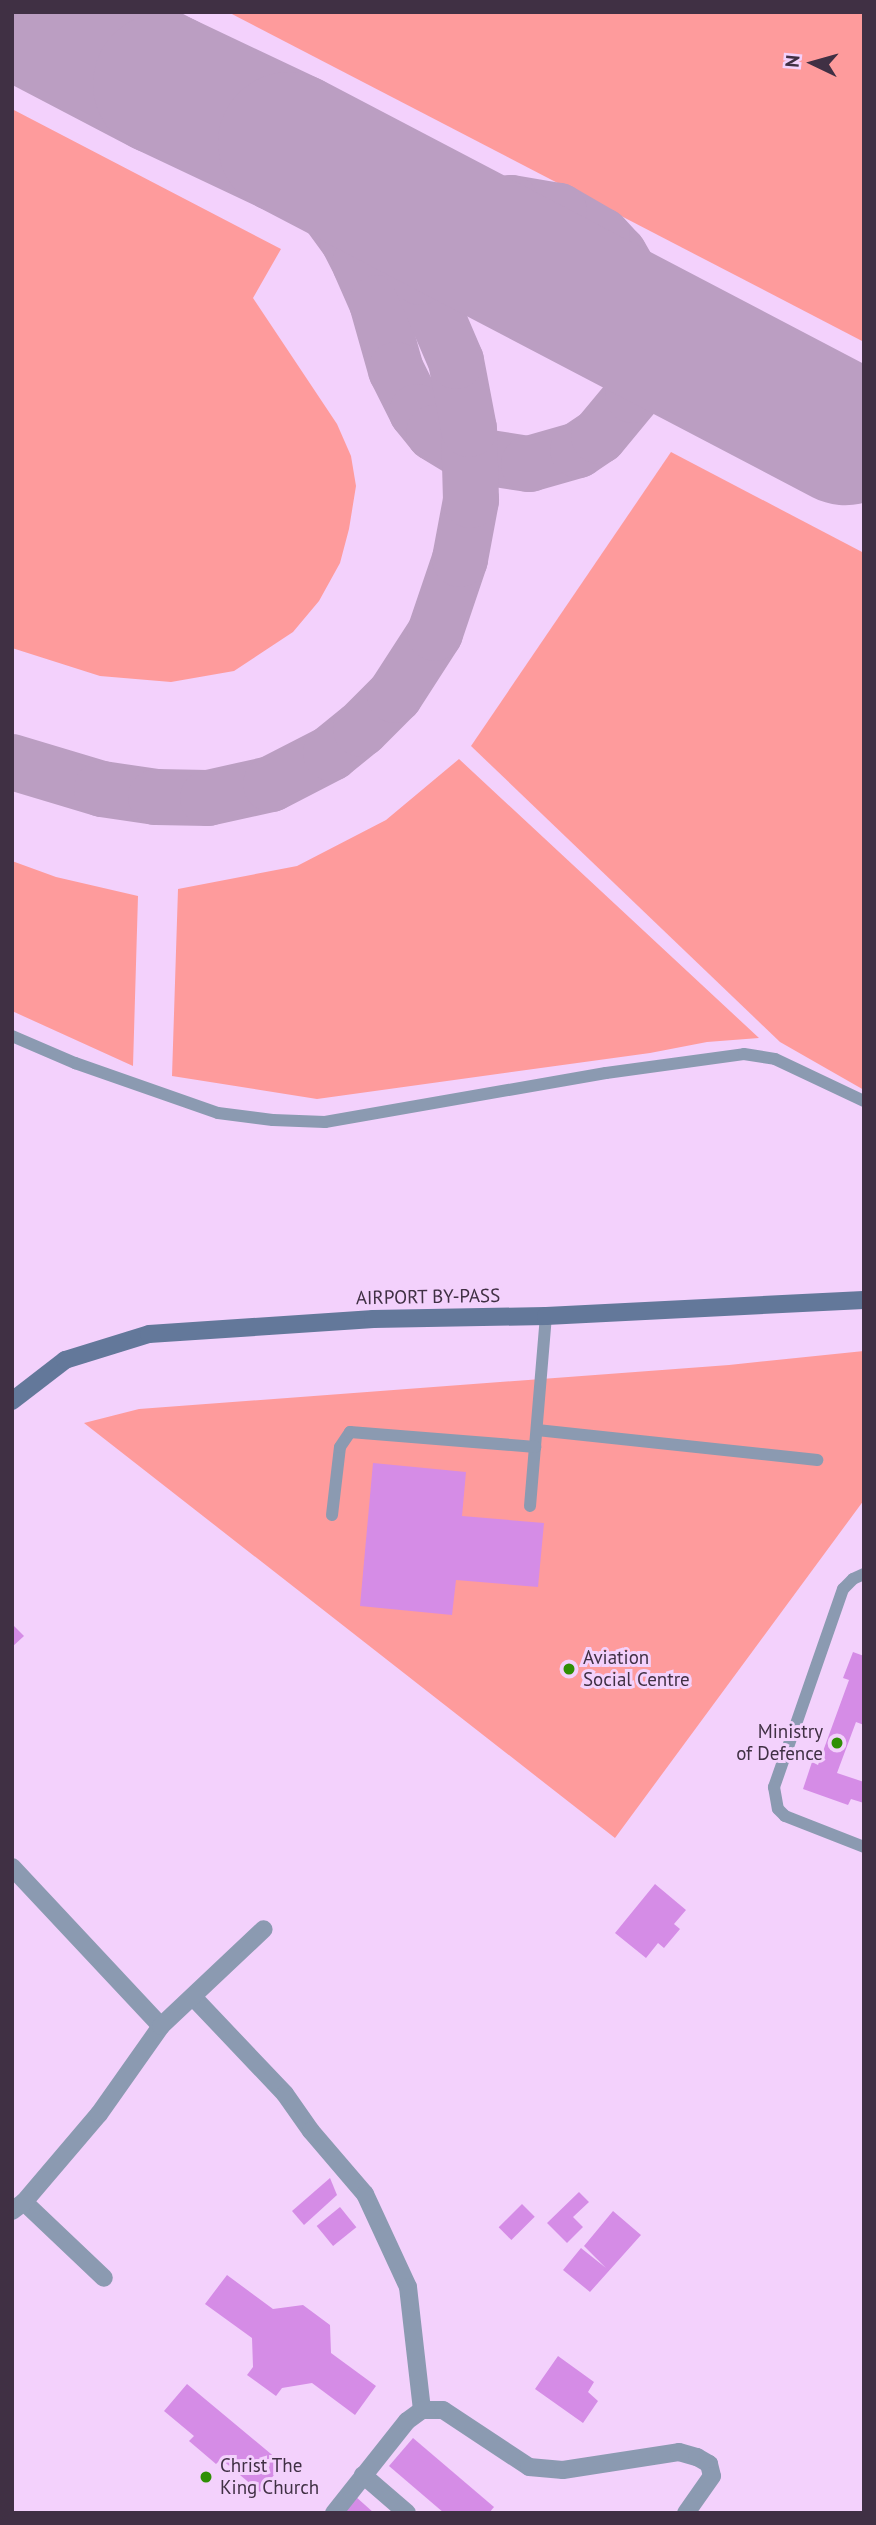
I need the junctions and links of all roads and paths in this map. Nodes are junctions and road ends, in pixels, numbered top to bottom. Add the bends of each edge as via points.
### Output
1 (12, 1036) edge
2 (864, 1101) edge
3 (864, 1300) edge
4 (546, 1316) junction
5 (12, 1401) edge
6 (537, 1430) junction
7 (535, 1447) junction
8 (817, 1460) dead end
9 (530, 1506) dead end
10 (332, 1516) dead end
11 (864, 1574) edge
12 (864, 1847) edge
13 (12, 1867) edge
14 (264, 1929) dead end
15 (194, 1998) junction
16 (161, 2026) junction
17 (18, 2206) edge
18 (104, 2278) dead end
19 (422, 2410) junction
20 (363, 2475) junction
21 (334, 2513) edge
22 (407, 2513) edge
23 (685, 2513) edge

1 - 2 lane via 218,1114 273,1120 325,1122 744,1054 775,1059
3 - 4 main road, AIRPORT BY-PASS
4 - 5 main road, AIRPORT BY-PASS via 373,1319 149,1334 65,1360
4 - 6 lane
6 - 7 lane
6 - 8 lane
7 - 9 lane
7 - 10 lane via 350,1432 340,1447
11 - 12 lane via 843,1589 774,1787 778,1809 785,1816
13 - 16 street
14 - 15 street
15 - 16 street
15 - 19 street via 285,2094 365,2194 408,2287
16 - 17 street via 99,2114
17 - 18 street
19 - 20 street via 407,2421
19 - 23 street via 443,2410 459,2418 529,2467 547,2470 679,2452 697,2457 709,2465 712,2476
20 - 21 street
20 - 22 street

